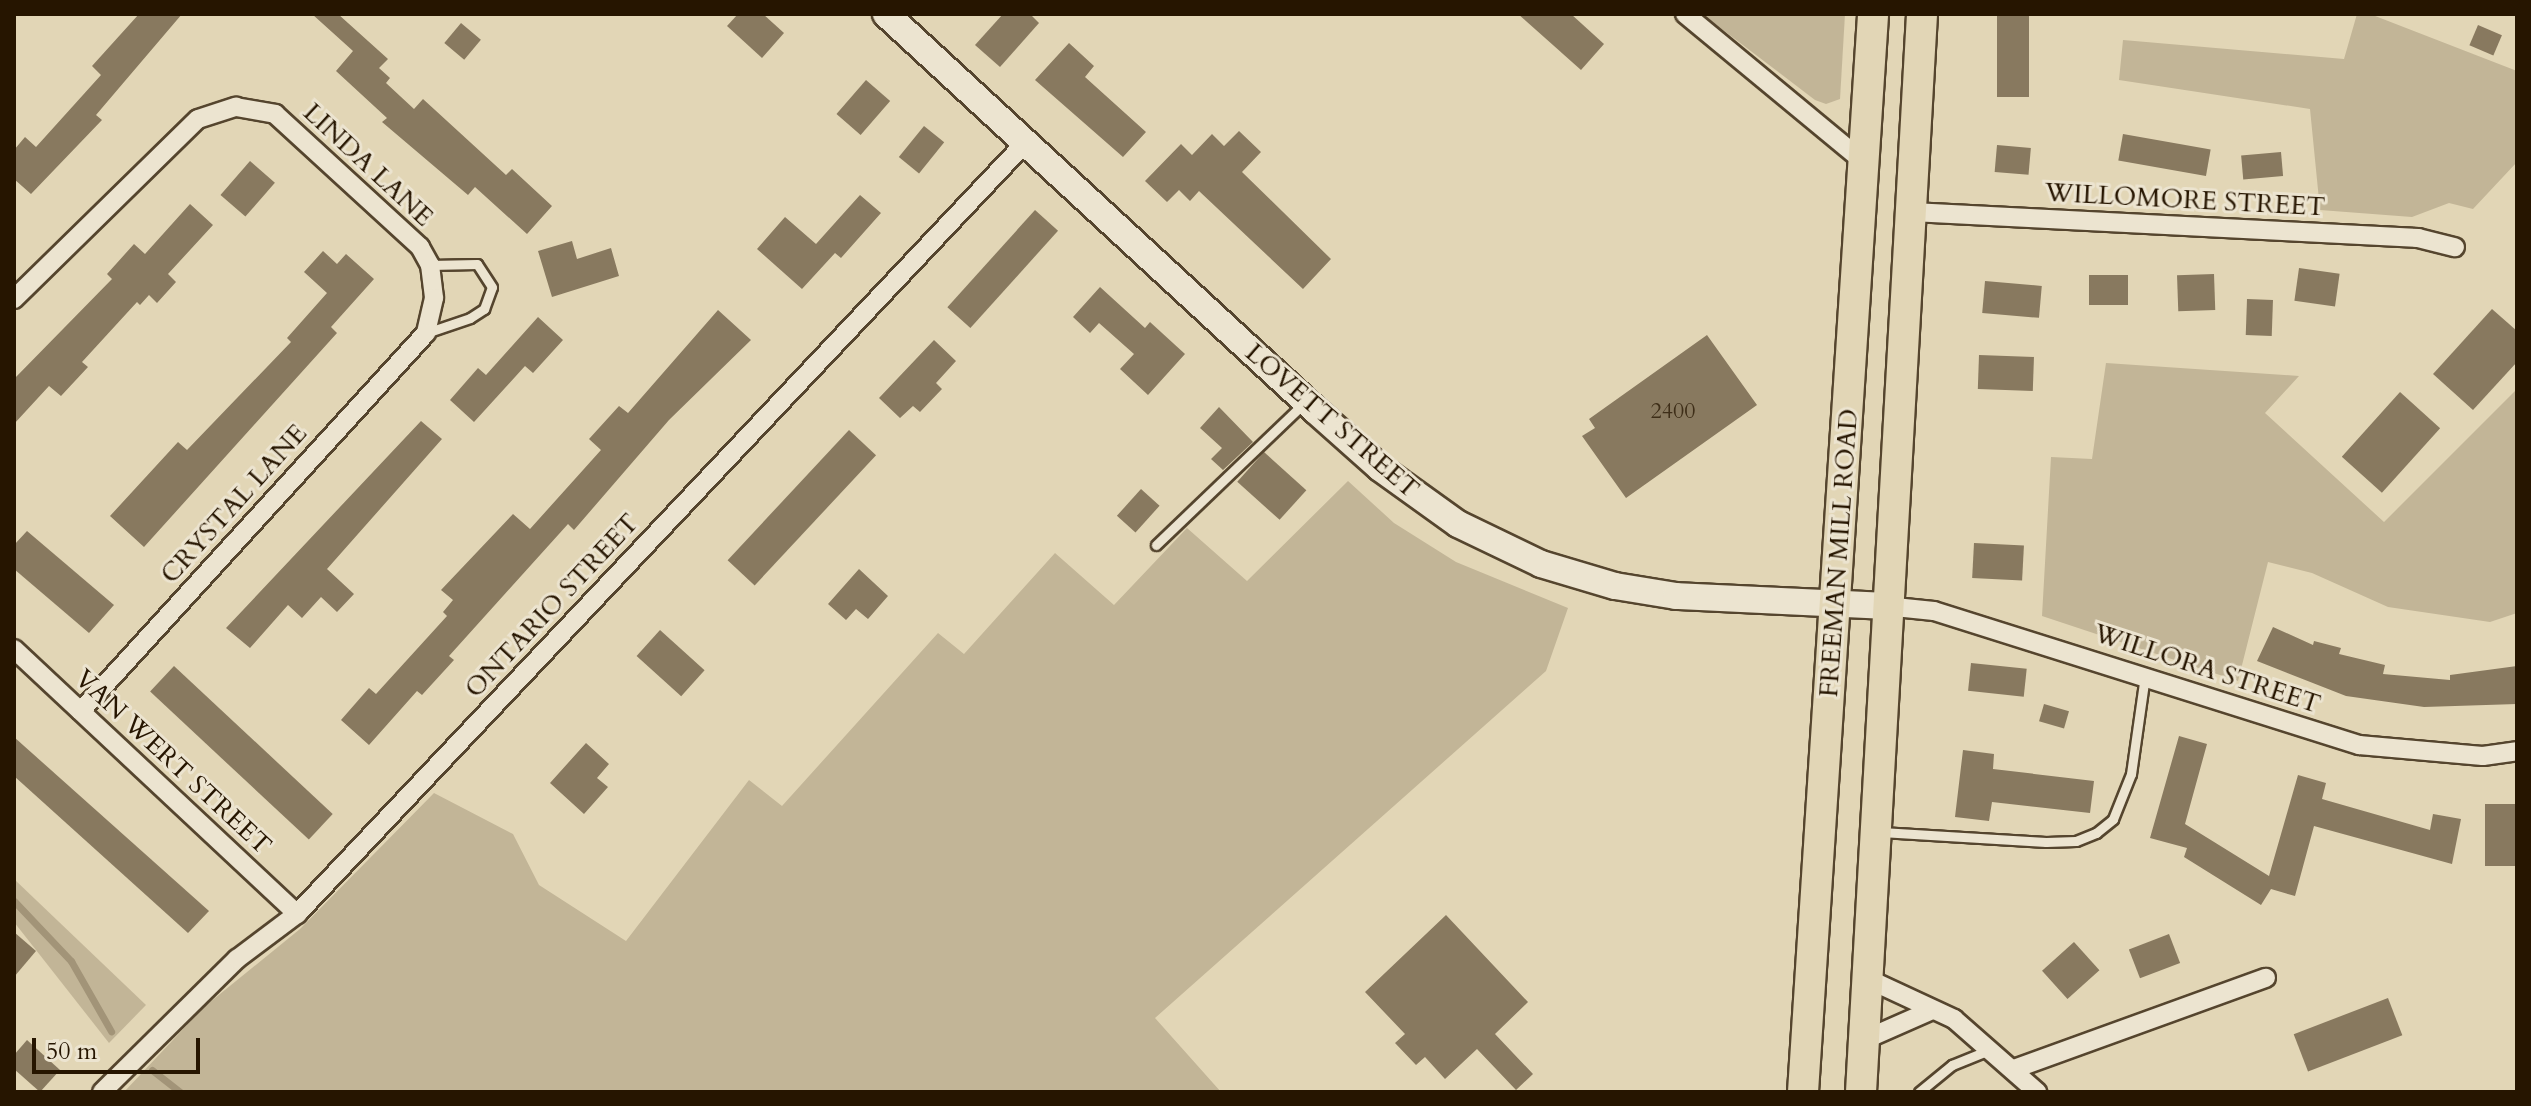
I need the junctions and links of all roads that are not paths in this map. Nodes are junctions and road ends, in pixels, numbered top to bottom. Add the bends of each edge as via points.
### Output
1 (886, 14) edge
2 (1685, 14) edge
3 (1873, 14) edge
4 (1922, 14) edge
5 (1026, 142) junction
6 (1864, 162) junction
7 (1912, 212) junction
8 (2455, 247) dead end
9 (430, 265) junction
10 (14, 299) edge
11 (426, 333) junction
12 (1306, 402) junction
13 (1156, 545) dead end
14 (1836, 605) junction
15 (1885, 606) junction
16 (14, 649) edge
17 (2145, 676) junction
18 (81, 711) junction
19 (2517, 751) edge
20 (1873, 832) junction
21 (297, 914) junction
22 (2266, 978) dead end
23 (1868, 979) junction
24 (1930, 1011) junction
25 (1864, 1040) junction
26 (1992, 1049) junction
27 (2014, 1069) junction
28 (102, 1092) edge
29 (1803, 1092) edge
30 (1861, 1092) edge
31 (1919, 1092) edge
32 (2037, 1092) edge

1 - 5 street, LOVETT STREET
2 - 6 street
3 - 6 main road, FREEMAN MILL ROAD
4 - 7 main road, FREEMAN MILL ROAD
5 - 12 street, LOVETT STREET
5 - 21 street, ONTARIO STREET
6 - 14 main road, FREEMAN MILL ROAD
7 - 8 street, WILLOMORE STREET via 2418,238
7 - 15 main road, FREEMAN MILL ROAD
9 - 10 street, LINDA LANE via 420,247 275,114 236,107 198,119
9 - 11 street, LINDA LANE via 434,298
9 - 11 lane via 477,264 492,287 484,309
11 - 18 street, CRYSTAL LANE
12 - 13 lane
12 - 14 street, LOVETT STREET via 1428,505 1541,564 1593,581 1676,596
14 - 15 street, LOVETT STREET
14 - 29 main road, FREEMAN MILL ROAD
15 - 17 street, WILLORA STREET via 1934,611
15 - 20 main road, FREEMAN MILL ROAD
16 - 18 street, VAN WERT STREET
17 - 19 street, WILLORA STREET via 2359,745 2483,756
17 - 20 lane via 2131,774 2113,819 2096,833 2076,841 2046,842
18 - 21 street, VAN WERT STREET
20 - 23 main road, FREEMAN MILL ROAD
21 - 28 street, ONTARIO STREET via 205,988
22 - 27 street
23 - 24 street
23 - 25 main road, FREEMAN MILL ROAD
24 - 25 street
24 - 26 street via 1954,1019
25 - 30 main road, FREEMAN MILL ROAD
26 - 27 street
26 - 31 lane via 1952,1065
27 - 32 street

